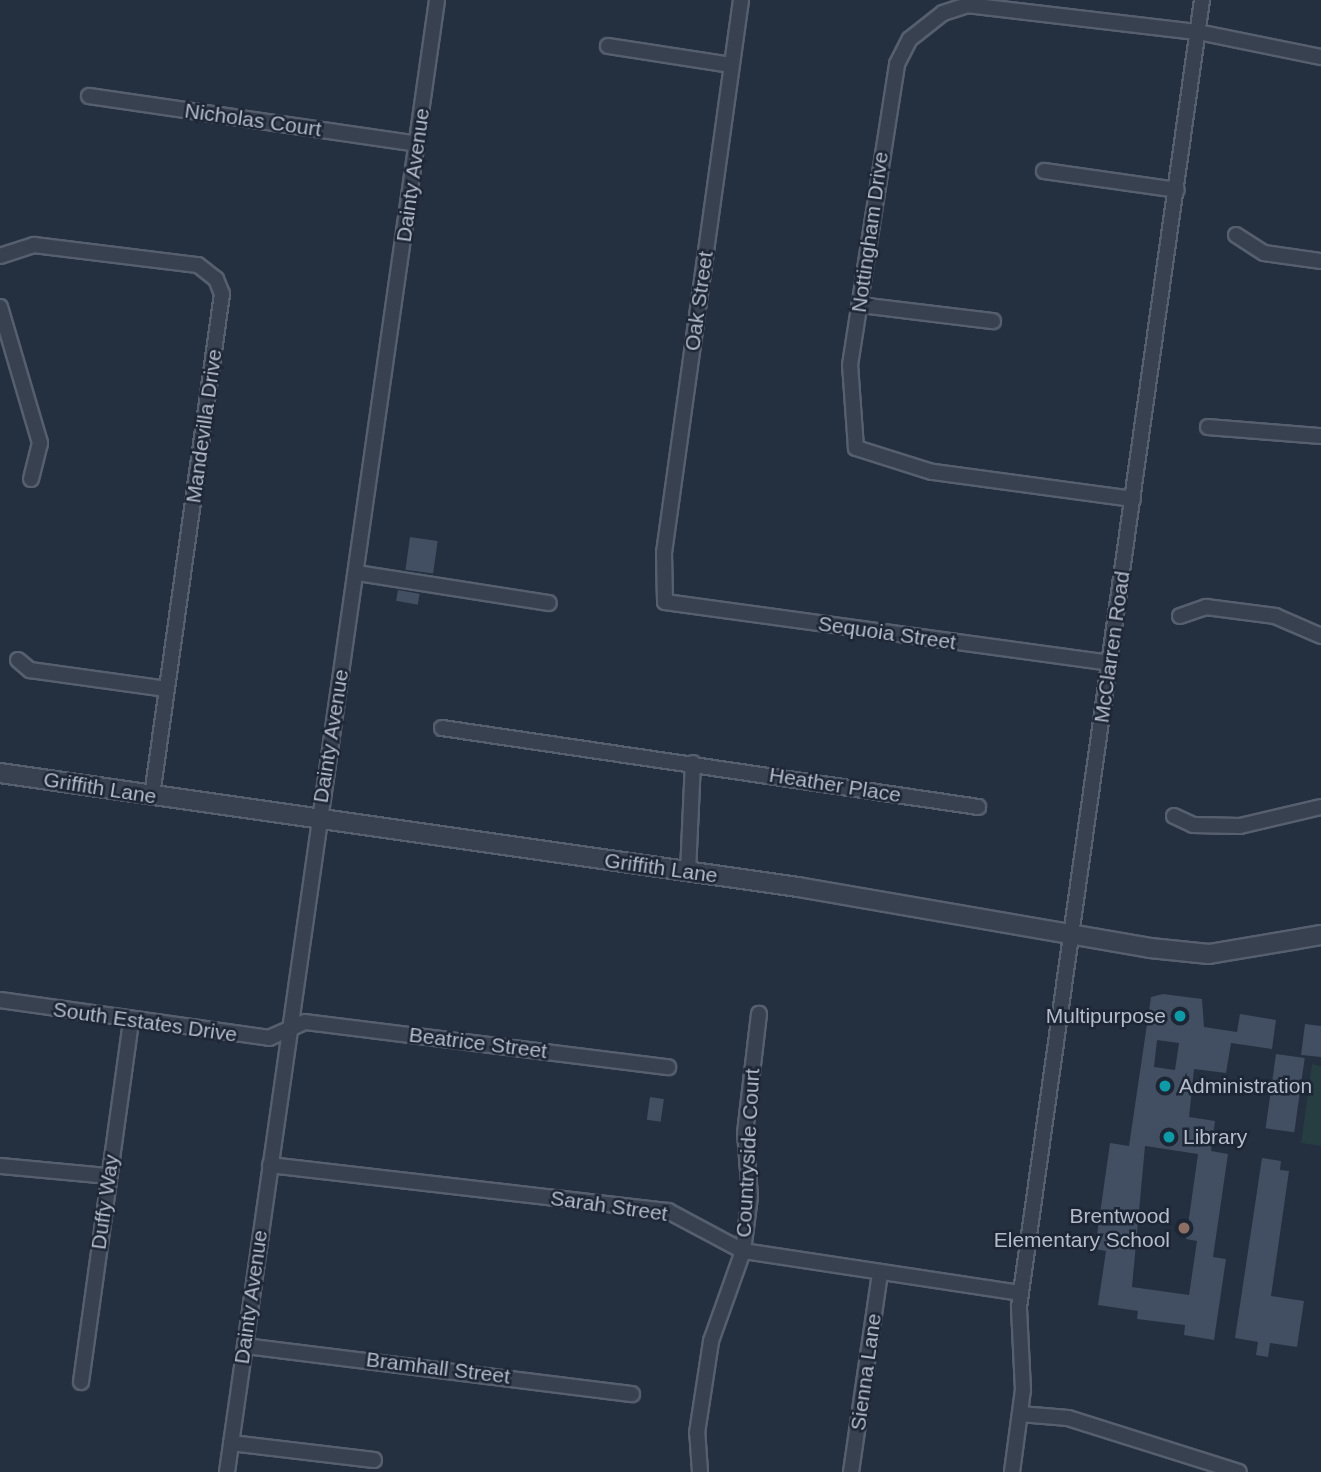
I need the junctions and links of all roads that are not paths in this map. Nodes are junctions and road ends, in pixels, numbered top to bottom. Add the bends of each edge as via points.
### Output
1 (437, 0) edge
2 (741, 0) edge
3 (1202, 0) edge
4 (940, 6) edge
5 (1198, 32) junction
6 (608, 46) dead end
7 (1321, 57) edge
8 (731, 65) junction
9 (89, 96) dead end
10 (417, 144) junction
11 (1044, 171) dead end
12 (1177, 190) junction
13 (1236, 235) dead end
14 (0, 256) edge
15 (1321, 261) edge
16 (860, 305) junction
17 (0, 307) edge
18 (993, 321) dead end
19 (1208, 427) dead end
20 (1321, 436) edge
21 (30, 479) dead end
22 (1133, 499) junction
23 (357, 573) junction
24 (665, 602) joint
25 (549, 603) dead end
26 (1180, 616) dead end
27 (1321, 636) edge
28 (18, 660) dead end
29 (1110, 663) junction
30 (167, 690) junction
31 (442, 728) dead end
32 (692, 763) junction
33 (0, 773) edge
34 (152, 796) junction
35 (978, 807) dead end
36 (1321, 807) edge
37 (1174, 816) dead end
38 (318, 821) junction
39 (688, 872) junction
40 (1321, 934) edge
41 (1072, 936) junction
42 (0, 1000) edge
43 (759, 1014) dead end
44 (131, 1022) junction
45 (289, 1030) junction
46 (668, 1067) dead end
47 (270, 1165) junction
48 (0, 1166) edge
49 (108, 1176) junction
50 (743, 1251) junction
51 (880, 1272) junction
52 (1021, 1293) junction
53 (244, 1346) junction
54 (81, 1382) dead end
55 (632, 1394) dead end
56 (1020, 1413) junction
57 (231, 1443) junction
58 (374, 1460) dead end
59 (227, 1472) edge
60 (699, 1472) edge
61 (851, 1472) edge
62 (1012, 1472) edge
63 (1239, 1472) edge

1 - 10 street, Dainty Avenue
2 - 8 street, Oak Street
3 - 5 street, McClarren Road
4 - 5 street, Nottingham Drive via 1000,5
4 - 16 street, Nottingham Drive via 910,40 890,86
5 - 7 street, Nottingham Drive via 1288,45
5 - 12 street, McClarren Road
6 - 8 street
8 - 24 street, Oak Street via 664,553
9 - 10 street, Nicholas Court
10 - 23 street, Dainty Avenue
11 - 12 street
12 - 22 street, McClarren Road
13 - 15 street via 1264,253
14 - 30 street, Mandevilla Drive via 34,244 198,265 219,286
16 - 18 street
16 - 22 street, Nottingham Drive via 850,365 856,448 932,472
17 - 21 street via 40,443
19 - 20 street
22 - 29 street, McClarren Road
23 - 25 street
23 - 38 street, Dainty Avenue
24 - 29 street, Sequoia Street
26 - 27 street via 1206,607 1264,615
28 - 30 street via 30,670
29 - 41 street, McClarren Road
30 - 34 street, Mandevilla Drive
31 - 32 street, Heather Place
32 - 35 street, Heather Place
32 - 39 street
33 - 34 street, Griffith Lane
34 - 38 street, Griffith Lane
36 - 37 street via 1240,826 1193,825
38 - 39 street, Griffith Lane
38 - 45 street, Dainty Avenue
39 - 41 street, Griffith Lane
40 - 41 street, Griffith Lane via 1209,954
41 - 52 street, McClarren Road
42 - 44 street, South Estates Drive
43 - 50 street, Countryside Court via 745,1133 750,1196
44 - 45 street, South Estates Drive via 269,1038
44 - 49 street, Duffy Way
45 - 46 street, Beatrice Street via 305,1022
45 - 47 street, Dainty Avenue
47 - 50 street, Sarah Street via 668,1211
47 - 53 street, Dainty Avenue
48 - 49 street
49 - 54 street, Duffy Way
50 - 51 street, Sarah Street
50 - 60 street, Countryside Court via 711,1341 697,1433
51 - 52 street, Sarah Street
51 - 61 street, Sienna Lane
52 - 56 street, McClarren Road
53 - 55 street, Bramhall Street
53 - 57 street, Dainty Avenue
56 - 62 street, McClarren Road
56 - 63 street via 1068,1418
57 - 58 street
57 - 59 street, Dainty Avenue

